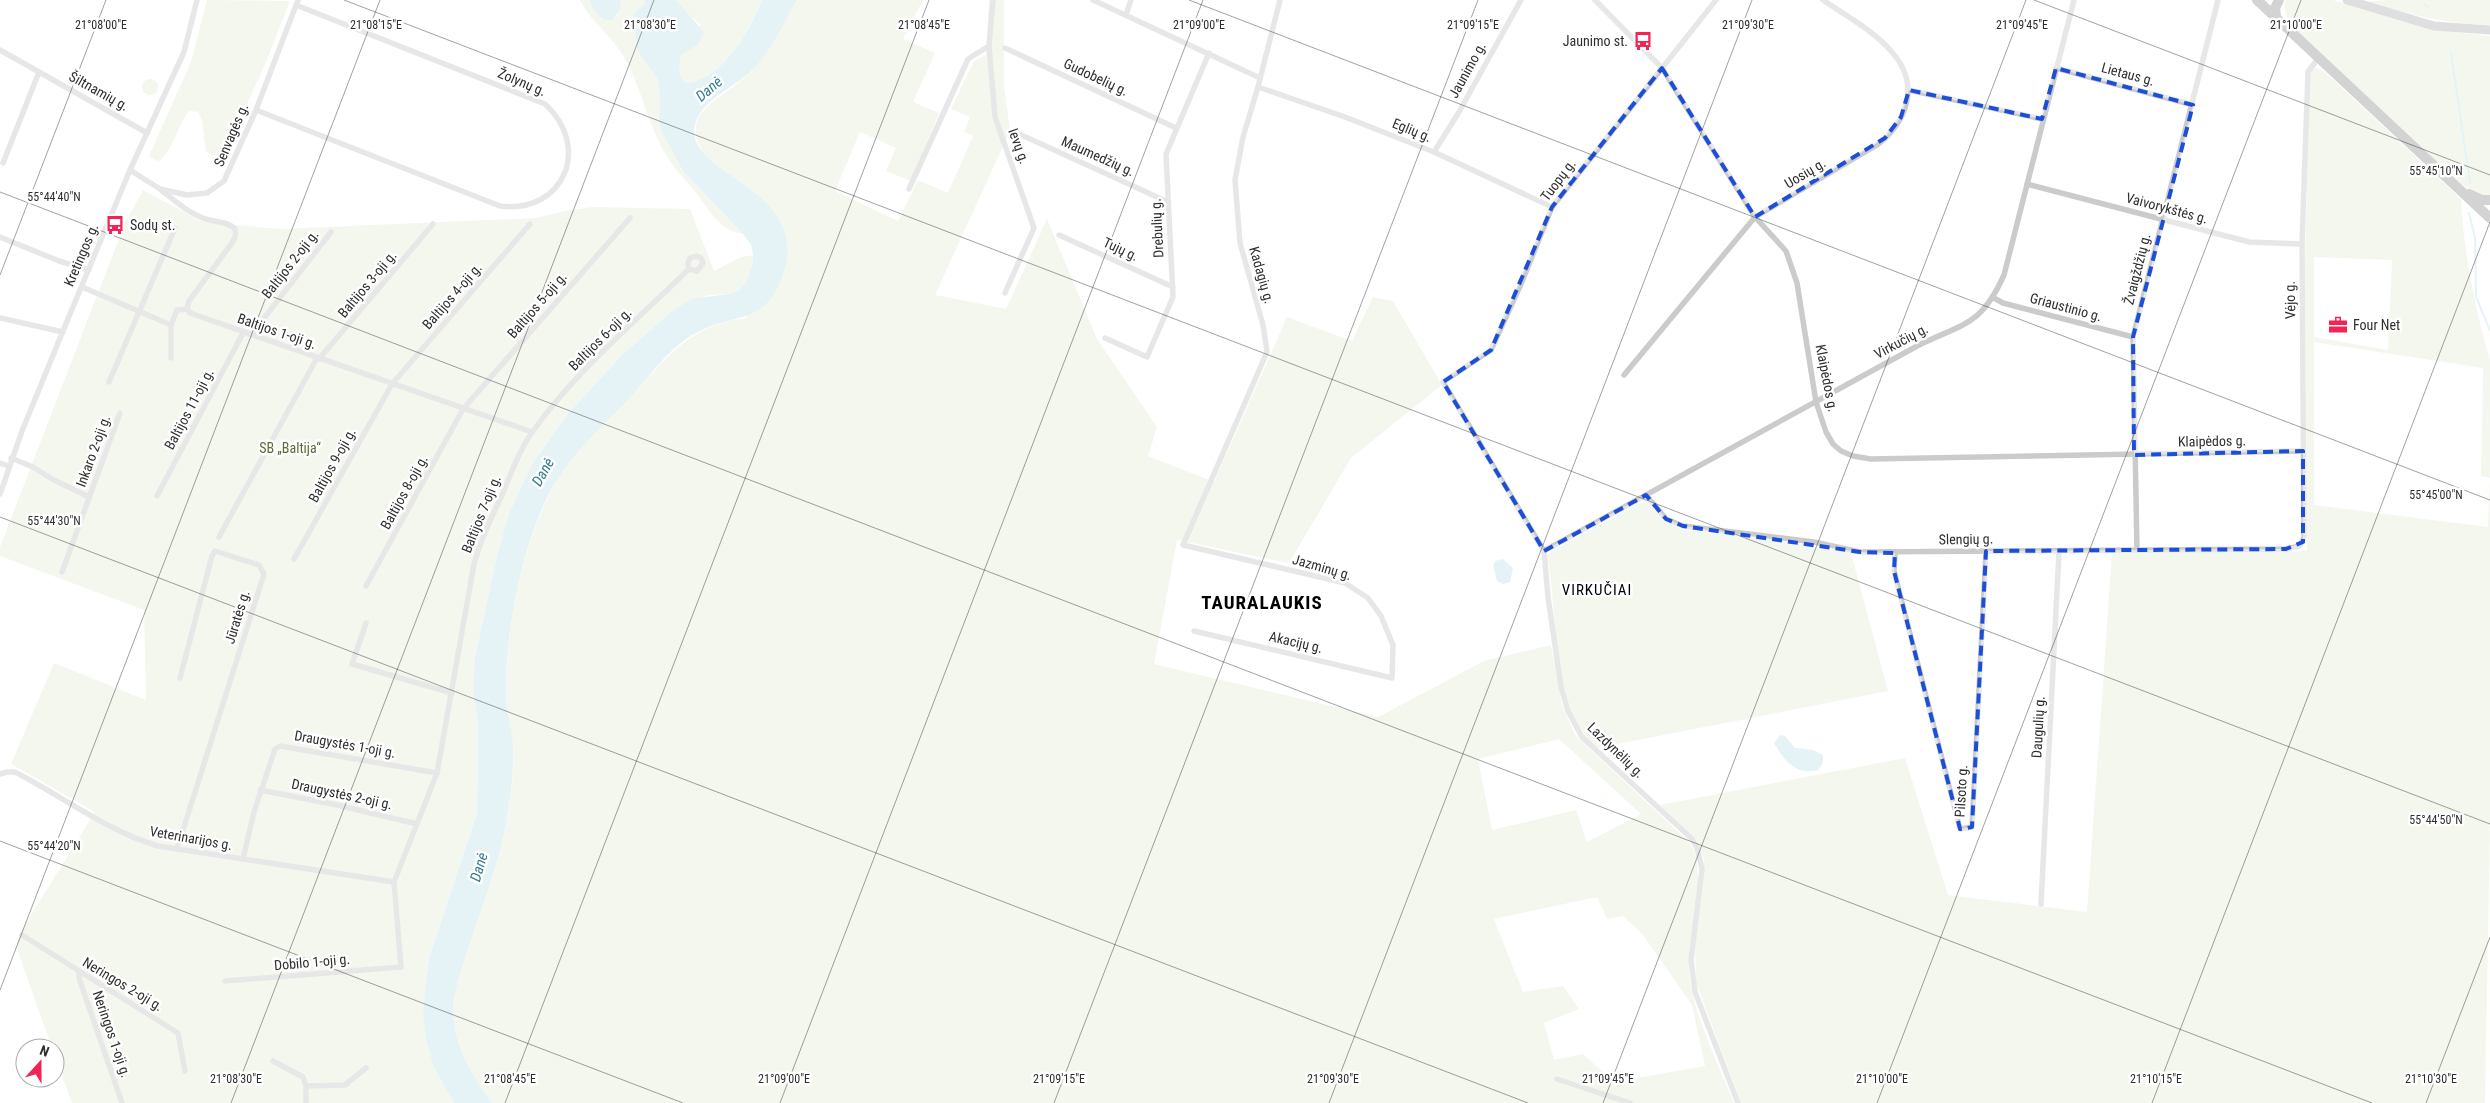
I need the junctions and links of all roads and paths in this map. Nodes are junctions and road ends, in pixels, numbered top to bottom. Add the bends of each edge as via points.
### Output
1 (197, 0) edge
2 (993, 0) edge
3 (1093, 0) edge
4 (1131, 0) edge
5 (1280, 0) edge
6 (1521, 0) edge
7 (1595, 0) edge
8 (1716, 0) edge
9 (1823, 0) edge
10 (2074, 0) edge
11 (2218, 0) edge
12 (2257, 0) edge
13 (2279, 0) edge
14 (2347, 0) edge
15 (297, 2) edge
16 (1126, 15) junction
17 (2276, 17) junction
18 (2489, 30) edge
19 (989, 46) junction
20 (1005, 48) dead end
21 (0, 50) edge
22 (1209, 54) junction
23 (2319, 57) junction
24 (1662, 68) junction
25 (2056, 68) junction
26 (39, 72) junction
27 (1260, 78) junction
28 (1258, 87) junction
29 (1909, 90) junction
30 (2193, 105) junction
31 (256, 110) junction
32 (2042, 119) junction
33 (1176, 128) junction
34 (147, 133) junction
35 (1017, 133) dead end
36 (1434, 152) junction
37 (3, 163) dead end
38 (130, 170) junction
39 (2027, 184) junction
40 (2459, 188) junction
41 (160, 189) junction
42 (909, 189) dead end
43 (2490, 200) edge
44 (1168, 202) junction
45 (1552, 207) junction
46 (1755, 217) junction
47 (630, 218) dead end
48 (2490, 218) edge
49 (2163, 220) junction
50 (433, 224) dead end
51 (530, 224) dead end
52 (175, 228) dead end
53 (331, 232) dead end
54 (1059, 234) dead end
55 (0, 237) edge
56 (2302, 244) junction
57 (689, 269) dead end
58 (89, 270) junction
59 (82, 286) junction
60 (1173, 287) junction
61 (1005, 293) dead end
62 (1994, 298) junction
63 (187, 309) junction
64 (139, 311) junction
65 (0, 318) edge
66 (171, 325) junction
67 (63, 332) junction
68 (243, 333) junction
69 (251, 335) junction
70 (2133, 337) junction
71 (1105, 338) dead end
72 (171, 358) dead end
73 (318, 358) junction
74 (1624, 375) dead end
75 (109, 382) dead end
76 (1443, 382) joint
77 (392, 384) junction
78 (1816, 402) junction
79 (463, 409) junction
80 (120, 413) dead end
81 (532, 432) junction
82 (2303, 451) junction
83 (2134, 455) junction
84 (11, 458) junction
85 (0, 463) edge
86 (9, 466) junction
87 (0, 494) edge
88 (1646, 495) junction
89 (157, 496) dead end
90 (89, 497) junction
91 (219, 537) dead end
92 (1183, 545) joint
93 (2300, 546) joint
94 (2137, 550) junction
95 (1544, 551) junction
96 (1986, 551) junction
97 (2059, 552) junction
98 (1895, 553) junction
99 (294, 559) dead end
100 (62, 572) dead end
101 (366, 586) dead end
102 (366, 623) dead end
103 (1194, 631) dead end
104 (180, 678) dead end
105 (1392, 678) joint
106 (452, 693) junction
107 (437, 773) junction
108 (0, 774) edge
109 (260, 790) junction
110 (417, 824) junction
111 (177, 849) junction
112 (243, 859) junction
113 (394, 882) junction
114 (2041, 904) dead end
115 (22, 935) dead end
116 (79, 973) junction
117 (225, 981) dead end
118 (273, 1060) dead end
119 (366, 1068) dead end
120 (185, 1071) dead end
121 (1557, 1079) dead end
122 (306, 1086) junction
123 (122, 1103) edge
124 (306, 1103) edge
125 (1630, 1103) edge
126 (1738, 1103) edge

1 - 34 street, Kretingos g. via 184,52
2 - 19 street, Ievų g.
3 - 16 street
4 - 16 street
5 - 27 street, Kadagių g.
6 - 36 street, Jaunimo g.
7 - 24 street, Klaipėdos g.
8 - 24 street, Tuopų g.
9 - 29 street via 1892,51
10 - 25 street, Virkučių g.
11 - 30 street, Žvaigždžių g.
12 - 17 highway
13 - 17 highway via 2275,8
14 - 18 main road via 2434,26
15 - 31 street, Senvagės g.
15 - 31 street, Žolynų g. via 545,104 566,133 569,151 566,170 543,199 525,207 500,206
16 - 22 street
17 - 23 highway
19 - 42 street via 968,59
19 - 61 street, Ievų g. via 995,118 1034,228
20 - 33 street, Gudobelių g.
21 - 26 street, Šiltnamių g.
22 - 27 street
22 - 33 street, Drebulių g.
23 - 40 highway
23 - 56 street, Vėjo g. via 2308,72
24 - 45 street, Tuopų g.
24 - 46 street, Klaipėdos g.
25 - 30 street, Lietaus g.
25 - 32 street, Virkučių g.
26 - 34 street, Šiltnamių g.
26 - 37 street
27 - 28 street, Kadagių g.
28 - 36 street, Eglių g.
28 - 92 street, Kadagių g. via 1243,136 1235,180 1240,242 1267,352
29 - 32 street
29 - 46 street, Uosių g. via 1901,117 1885,138
30 - 49 street, Žvaigždžių g.
31 - 41 street, Senvagės g. via 229,174 216,189 197,195
32 - 39 street, Virkučių g.
33 - 44 street, Drebulių g. via 1166,154
34 - 38 street, Kretingos g.
35 - 44 street, Maumedžių g.
36 - 45 street, Eglių g.
38 - 41 street, Senvagės g.
38 - 58 street, Kretingos g.
39 - 49 street, Vaivorykštės g.
39 - 62 street, Virkučių g. via 2004,276
40 - 43 highway via 2477,198
40 - 48 highway
41 - 63 street via 193,214 229,224 236,233 189,301
44 - 60 street, Drebulių g.
45 - 76 street, Tuopų g. via 1491,350
46 - 74 street, Uosių g.
46 - 78 street, Klaipėdos g. via 1781,244 1791,261
47 - 79 street, Baltijos 5-oji g.
49 - 56 street, Vaivorykštės g. via 2249,242
49 - 70 street, Žvaigždžių g.
50 - 73 street, Baltijos 3-oji g.
51 - 77 street, Baltijos 4-oji g.
52 - 64 street
53 - 69 street, Baltijos 2-oji g.
54 - 60 street, Tujų g.
55 - 58 street
56 - 82 street, Vėjo g.
57 - 81 street, Baltijos 6-oji g. via 576,379
58 - 59 street, Kretingos g.
59 - 64 street
59 - 67 street, Kretingos g.
60 - 71 street, Drebulių g. via 1173,297 1147,358
62 - 70 street, Griaustinio g.
62 - 78 street, Virkučių g. via 1961,328 1948,330
63 - 66 street via 177,310
63 - 68 street, Baltijos 1-oji g. via 196,316
64 - 66 street
64 - 75 street
65 - 67 street
66 - 72 street
67 - 84 street, Kretingos g.
68 - 69 street, Baltijos 1-oji g.
68 - 89 street, Baltijos 11-oji g.
69 - 73 street, Baltijos 1-oji g.
70 - 83 street, Žvaigždžių g.
73 - 77 street, Baltijos 1-oji g.
73 - 91 street, Baltijos 3-oji g.
76 - 95 street, Lazdynėlių g.
77 - 79 street, Baltijos 1-oji g.
77 - 99 street, Baltijos 9-oji g.
78 - 83 street, Klaipėdos g. via 1833,444 1853,456 1871,459
78 - 88 street, Virkučių g.
79 - 81 street, Baltijos 1-oji g.
79 - 101 street, Baltijos 8-oji g.
80 - 90 street, Inkaro 2-oji g.
81 - 106 street, Baltijos 7-oji g. via 477,553
82 - 83 street, Klaipėdos g.
82 - 93 street, Vėjo g. via 2304,537
83 - 94 street, Žvaigždžių g.
84 - 86 street, Kretingos g.
84 - 90 street
85 - 86 street
86 - 87 street, Kretingos g.
88 - 95 street, Virkučių g.
88 - 98 street, Slengių g. via 1666,519 1683,526 1814,542 1860,552
90 - 100 street, Inkaro 2-oji g.
92 - 105 street, Jazminų g. via 1345,583 1368,598 1381,616 1393,644
93 - 94 street, Slengių g.
94 - 97 street, Slengių g.
95 - 126 street, Lazdynėlių g. via 1561,687 1574,727 1692,839 1697,848 1702,870 1691,960 1694,992
96 - 97 street, Slengių g.
96 - 98 street, Slengių g.
96 - 98 street, Pilsoto g. via 1972,827 1960,829 1894,571
97 - 114 street, Daugulių g.
102 - 106 street via 352,664
103 - 105 street, Akacijų g.
104 - 111 street, Jūratės g. via 215,551 259,565 264,574
106 - 107 street, Baltijos 7-oji g.
107 - 109 street, Draugystės 1-oji g. via 280,746 275,749
107 - 110 street, Baltijos 7-oji g.
108 - 111 street, Veterinarijos g. via 15,772 139,841
109 - 110 street, Draugystės 2-oji g.
109 - 112 street, Draugystės 1-oji g.
110 - 113 street, Baltijos 7-oji g.
111 - 112 street, Veterinarijos g.
112 - 113 street, Veterinarijos g.
113 - 117 street, Dobilo 1-oji g. via 401,967
115 - 116 street, Neringos 2-oji g.
116 - 120 street, Neringos 2-oji g. via 178,1032
116 - 123 street, Neringos 1-oji g.
118 - 122 street via 303,1077
119 - 122 street via 345,1085
121 - 125 street
122 - 124 street

